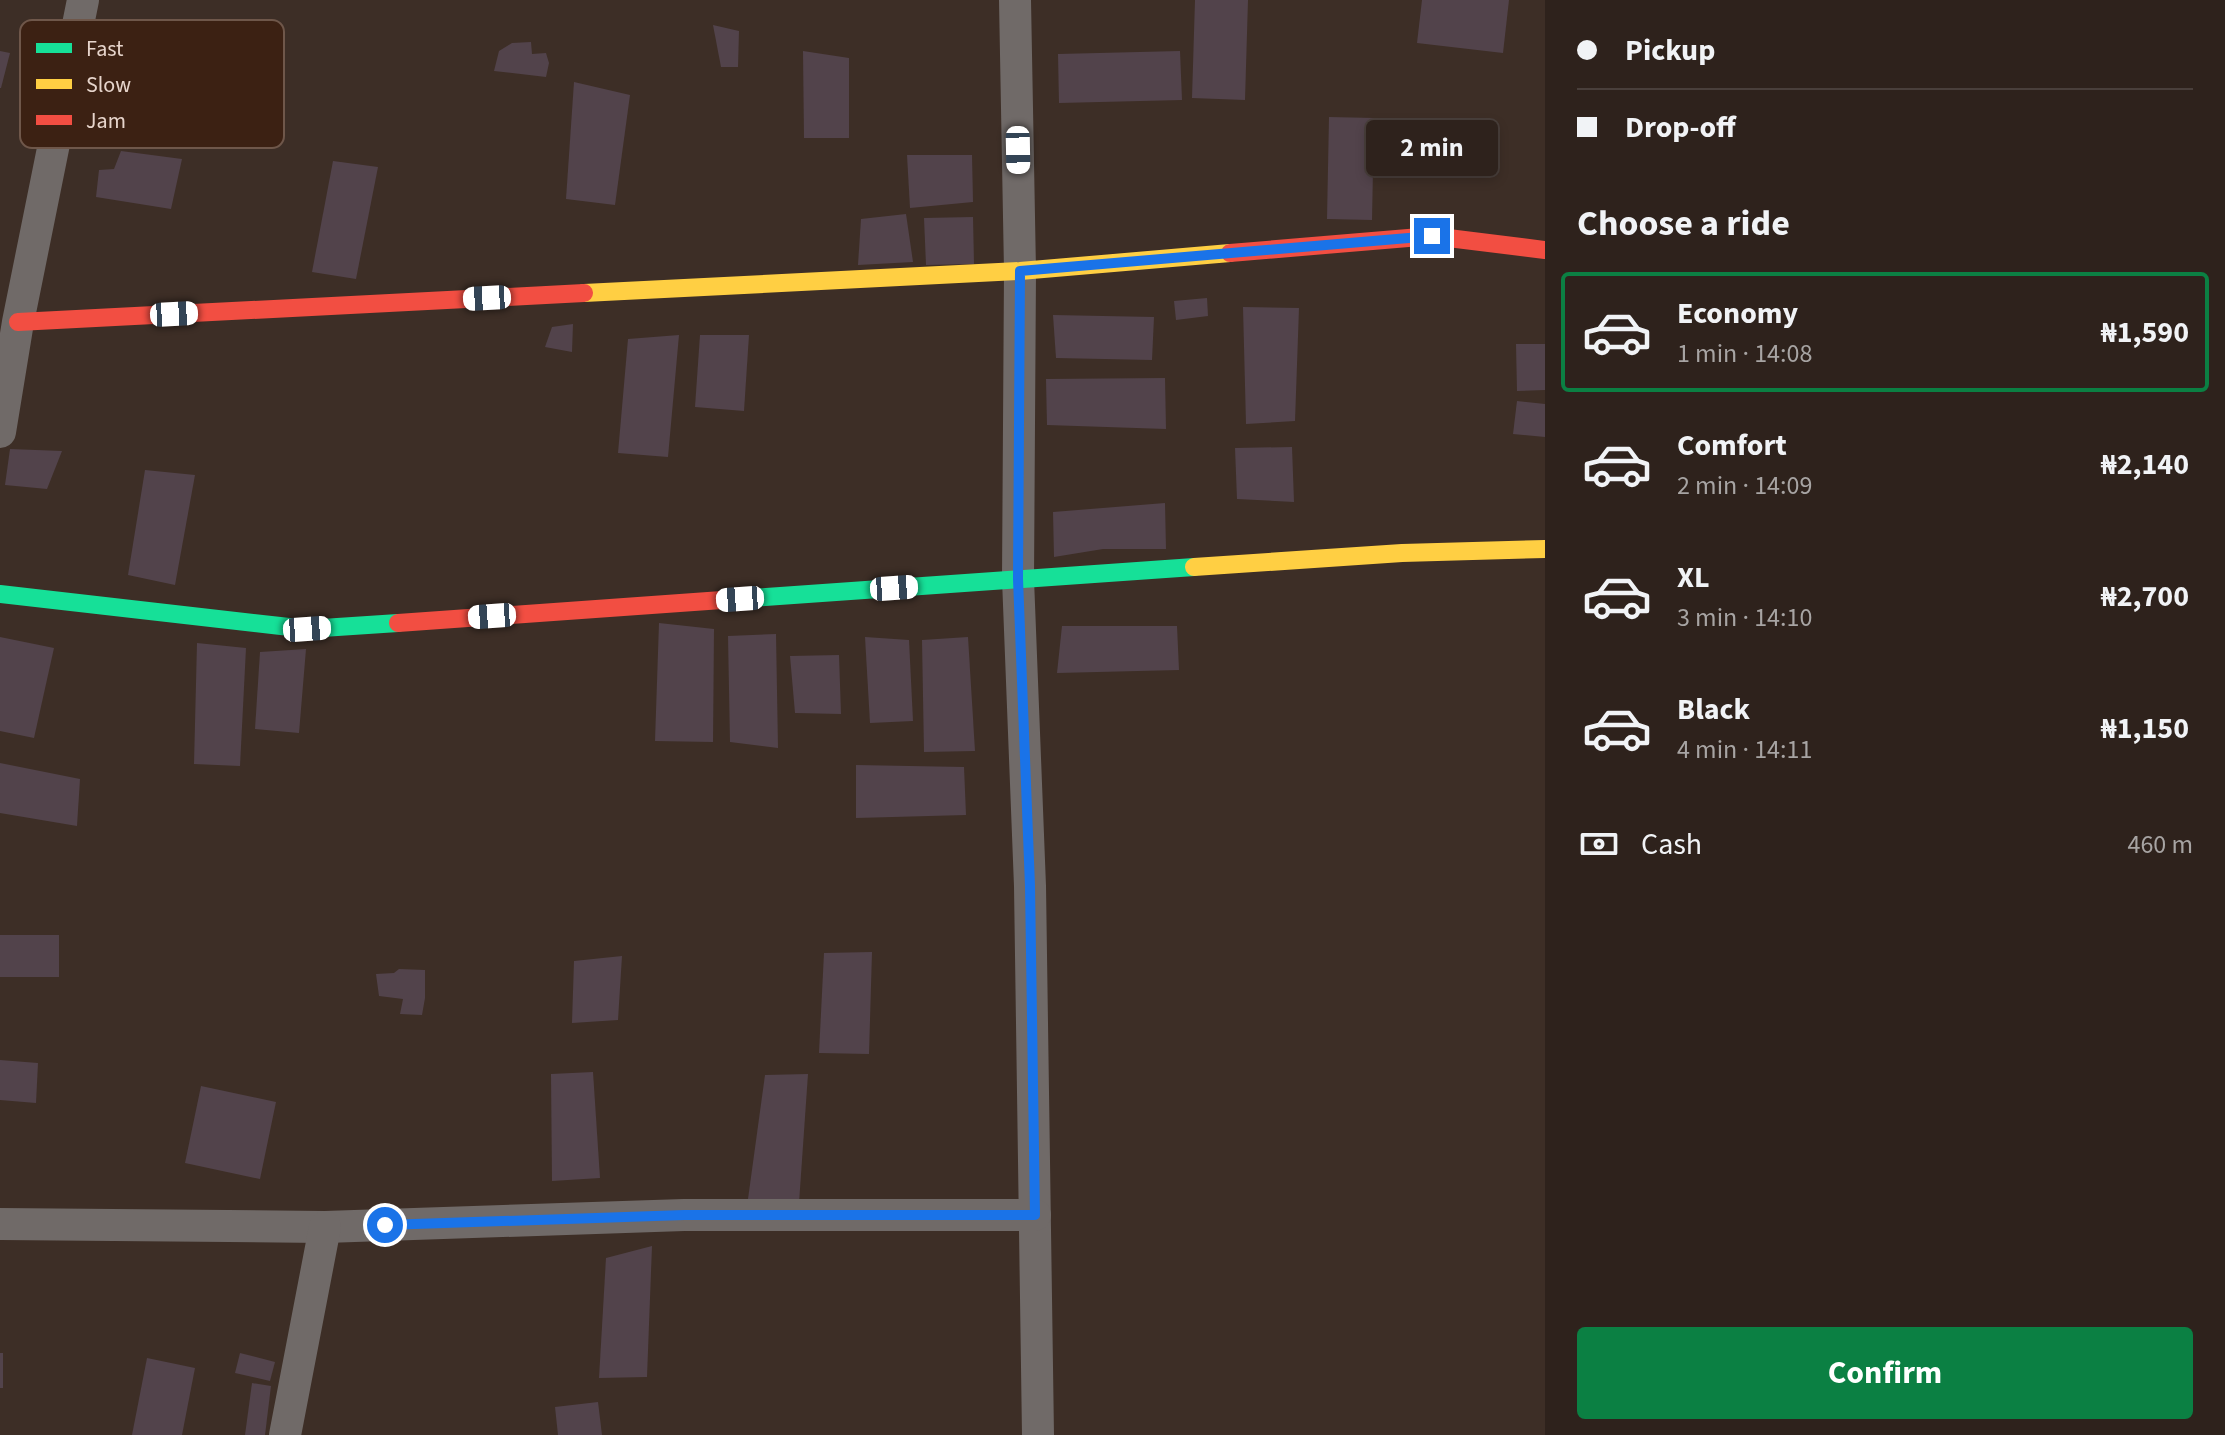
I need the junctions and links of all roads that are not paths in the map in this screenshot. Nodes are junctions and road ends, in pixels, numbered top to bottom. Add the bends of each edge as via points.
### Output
1 (83, 0) edge
2 (1015, 0) edge
3 (79, 20) edge
4 (53, 148) edge
5 (1545, 250) edge
6 (1020, 271) junction
7 (18, 322) junction
8 (0, 432) edge
9 (1545, 549) edge
10 (1018, 579) junction
11 (0, 594) edge
12 (1035, 1215) junction
13 (0, 1224) edge
14 (325, 1227) junction
15 (285, 1435) edge
16 (1038, 1435) edge

1 - 3 street
2 - 6 street
4 - 7 street
5 - 6 street via 1432,236
6 - 7 street
6 - 10 street
7 - 8 street
9 - 10 street via 1402,553
10 - 11 street via 307,629
10 - 12 street
12 - 14 street via 684,1215
12 - 16 street
13 - 14 street
14 - 15 street

